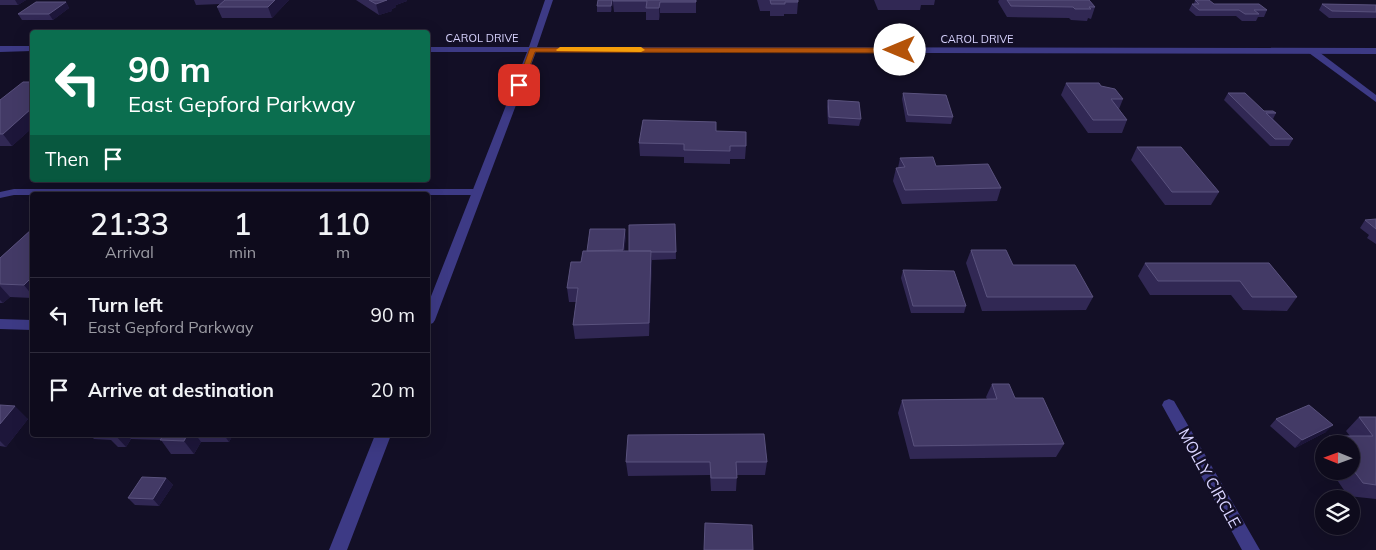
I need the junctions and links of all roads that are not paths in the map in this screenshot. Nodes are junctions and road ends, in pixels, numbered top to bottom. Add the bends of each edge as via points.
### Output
1 (549, 0) edge
2 (0, 49) edge
3 (30, 49) edge
4 (430, 49) edge
5 (532, 50) junction
6 (1312, 51) junction
7 (1376, 51) edge
8 (1376, 99) edge
9 (477, 192) junction
10 (0, 195) edge
11 (430, 315) edge
12 (0, 324) edge
13 (30, 325) edge
14 (1169, 406) dead end
15 (382, 437) edge
16 (338, 550) edge
17 (1251, 550) edge

1 - 5 street
2 - 3 street
4 - 5 street, CAROL DRIVE
5 - 6 street, CAROL DRIVE
5 - 9 street
6 - 7 street, CAROL DRIVE
6 - 8 street
9 - 10 street via 14,192
9 - 11 street
12 - 13 street
14 - 17 street, MOLLY CIRCLE
15 - 16 street

